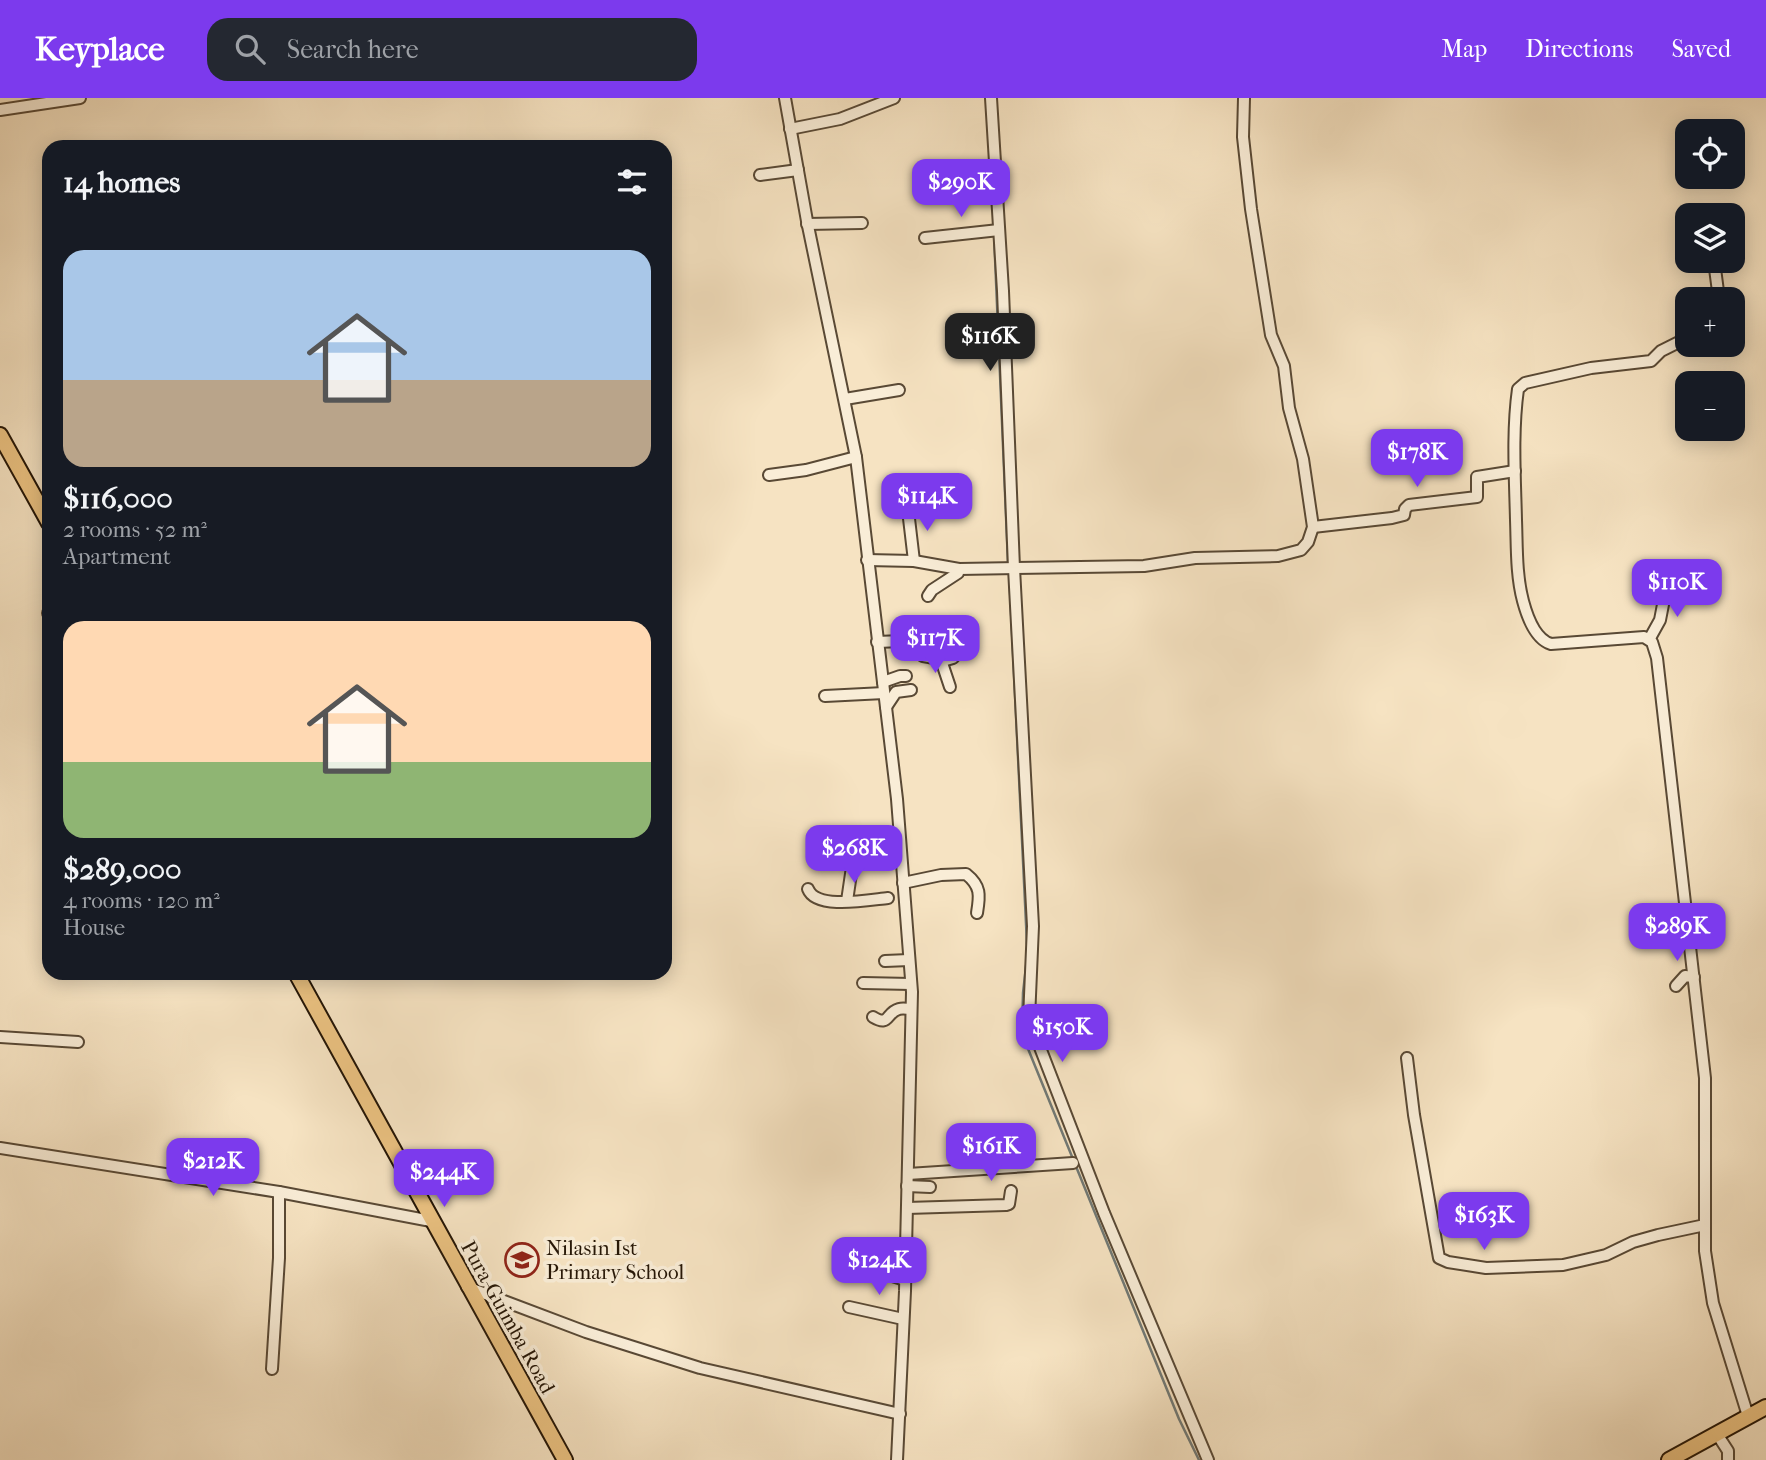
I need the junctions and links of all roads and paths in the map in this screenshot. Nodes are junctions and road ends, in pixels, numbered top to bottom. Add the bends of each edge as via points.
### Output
1 (80, 98) edge
2 (785, 98) edge
3 (894, 98) edge
4 (992, 98) edge
5 (1244, 98) edge
6 (0, 110) edge
7 (790, 130) junction
8 (798, 170) junction
9 (760, 175) dead end
10 (862, 223) dead end
11 (807, 224) junction
12 (999, 230) junction
13 (925, 237) dead end
14 (1675, 344) edge
15 (899, 390) dead end
16 (845, 399) junction
17 (0, 435) edge
18 (856, 457) junction
19 (1515, 471) junction
20 (769, 475) dead end
21 (42, 510) edge
22 (908, 510) dead end
23 (1312, 527) junction
24 (867, 560) junction
25 (914, 561) junction
26 (1014, 568) junction
27 (959, 569) junction
28 (1666, 589) dead end
29 (928, 596) dead end
30 (972, 636) dead end
31 (1650, 638) junction
32 (877, 642) junction
33 (941, 660) junction
34 (906, 676) dead end
35 (950, 687) dead end
36 (883, 688) junction
37 (911, 690) dead end
38 (825, 696) dead end
39 (886, 707) junction
40 (900, 847) junction
41 (903, 883) junction
42 (807, 889) dead end
43 (888, 898) dead end
44 (848, 901) junction
45 (977, 913) dead end
46 (909, 960) junction
47 (885, 961) dead end
48 (1694, 977) junction
49 (300, 980) edge
50 (863, 982) dead end
51 (911, 984) junction
52 (1676, 986) dead end
53 (911, 1009) junction
54 (873, 1017) dead end
55 (0, 1037) edge
56 (78, 1042) dead end
57 (1408, 1058) dead end
58 (0, 1148) edge
59 (1073, 1163) dead end
60 (908, 1174) junction
61 (907, 1186) junction
62 (930, 1187) dead end
63 (1011, 1191) dead end
64 (279, 1192) junction
65 (907, 1208) junction
66 (431, 1222) junction
67 (1705, 1225) junction
68 (918, 1256) dead end
69 (905, 1260) junction
70 (880, 1272) dead end
71 (905, 1280) junction
72 (467, 1287) junction
73 (849, 1307) dead end
74 (903, 1318) junction
75 (272, 1368) dead end
76 (1766, 1407) edge
77 (900, 1414) junction
78 (1748, 1416) junction
79 (1717, 1434) junction
80 (565, 1460) edge
81 (897, 1460) edge
82 (1208, 1460) edge
83 (1670, 1460) edge
84 (1728, 1460) edge

1 - 6 street
2 - 7 street
3 - 7 street via 840,119
4 - 12 street
5 - 23 street via 1251,209 1271,335 1284,366
7 - 8 street
8 - 9 street
8 - 11 street
10 - 11 street
11 - 16 street
12 - 13 street
12 - 26 street
14 - 19 street via 1651,361 1525,383 1516,398
15 - 16 street
16 - 18 street
17 - 21 main road
18 - 20 street
18 - 24 street
19 - 23 street via 1477,477 1476,497 1409,505 1404,514 1392,518
19 - 31 street via 1518,569 1523,600 1539,637 1551,644
22 - 25 street
23 - 26 street via 1300,550 1278,556 1195,558 1144,566
24 - 25 street
24 - 32 street
25 - 27 street
26 - 27 street
26 - 82 street via 1033,926 1029,1019
27 - 29 street
28 - 31 street via 1660,620
30 - 33 street via 953,658
31 - 48 street via 1659,672
32 - 33 street via 902,641 923,656
32 - 36 street
33 - 35 street
34 - 36 street
36 - 38 street
36 - 39 street
37 - 39 street via 896,692
39 - 40 street
40 - 41 street
40 - 44 street via 858,853
41 - 45 street via 966,874 980,892
41 - 46 street
42 - 44 street via 822,902
43 - 44 street
46 - 47 street
46 - 51 street
48 - 52 street via 1685,976
48 - 67 street via 1704,1078
49 - 66 main road, Pura-Guimba Road
50 - 51 street
51 - 53 street
53 - 54 street via 899,1009 881,1021
53 - 60 street
55 - 56 street
57 - 67 street via 1439,1258 1486,1268 1563,1265
58 - 64 street
59 - 60 street
60 - 61 street
61 - 62 street
61 - 65 street
63 - 65 street via 1006,1205
64 - 66 street
64 - 75 street
65 - 69 street
66 - 72 main road, Pura-Guimba Road
67 - 78 street via 1713,1303
68 - 69 street
69 - 71 street
70 - 71 street
71 - 74 street
72 - 77 street via 700,1368
72 - 80 main road, Pura-Guimba Road
73 - 74 street
74 - 77 street
76 - 78 main road
77 - 81 street
78 - 79 main road
79 - 83 main road
79 - 84 street via 1728,1451

